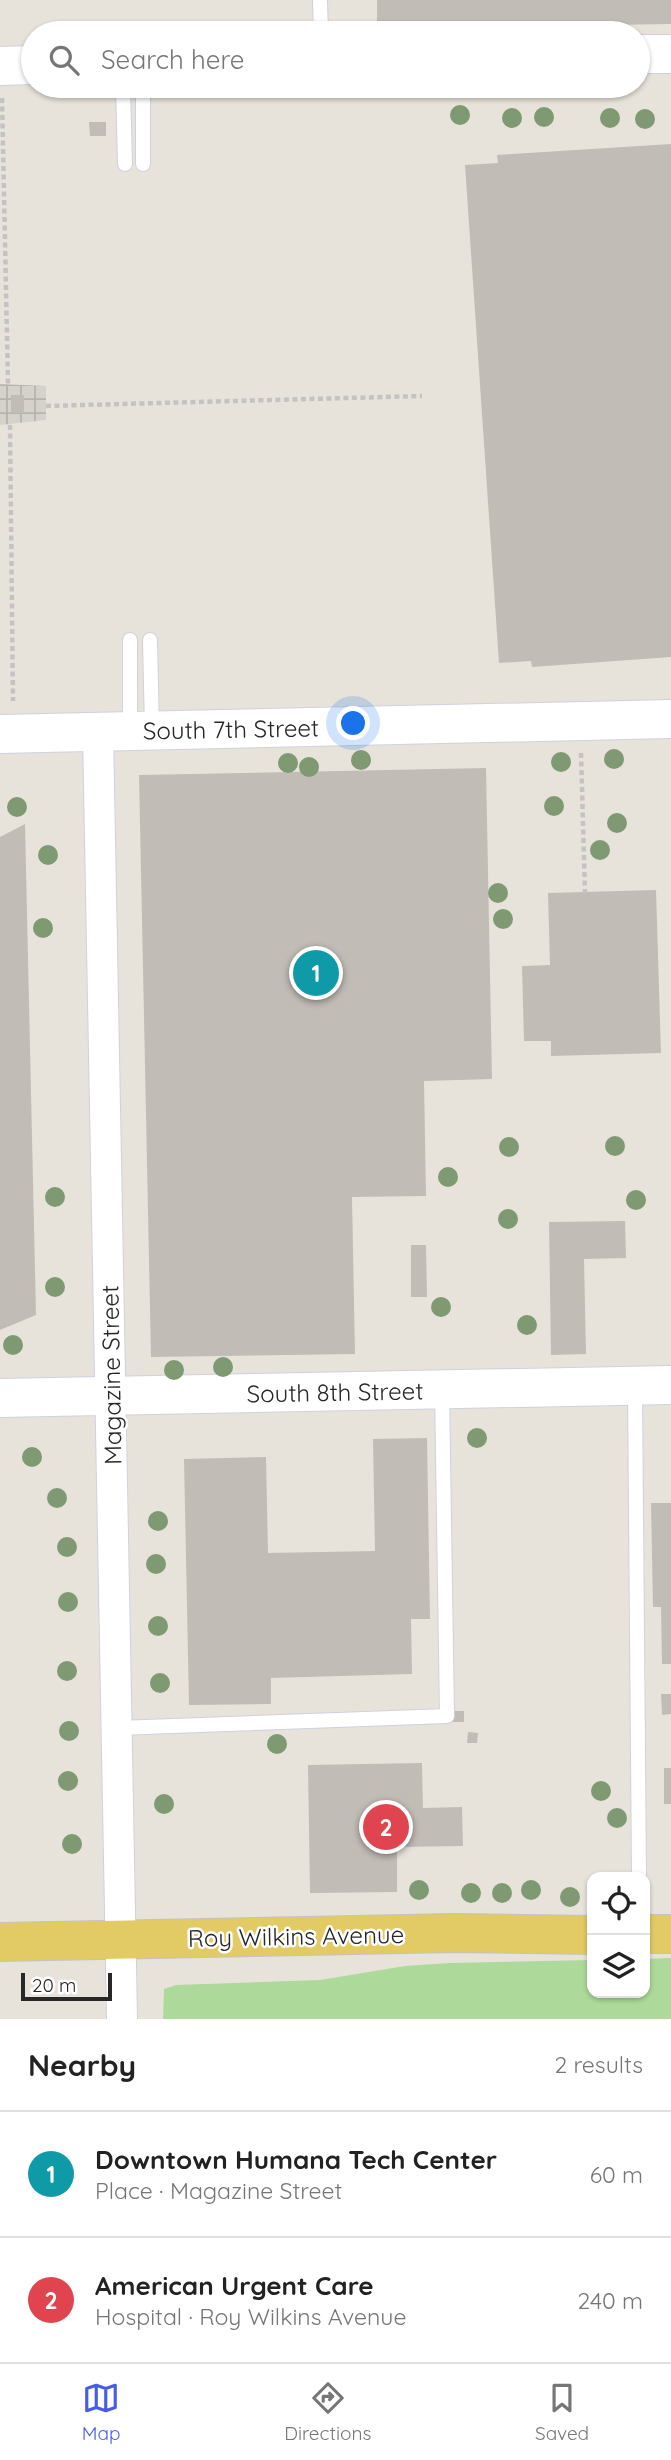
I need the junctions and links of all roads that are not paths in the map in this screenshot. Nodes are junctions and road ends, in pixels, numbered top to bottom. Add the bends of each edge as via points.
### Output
1 (320, 0) edge
2 (321, 21) edge
3 (650, 54) edge
4 (671, 54) edge
5 (123, 98) edge
6 (142, 98) edge
7 (125, 163) dead end
8 (142, 163) dead end
9 (130, 640) dead end
10 (150, 640) dead end
11 (671, 719) edge
12 (127, 731) junction
13 (6, 733) edge
14 (653, 1385) edge
15 (442, 1390) junction
16 (111, 1396) junction
17 (0, 1398) edge
18 (117, 1728) junction
19 (639, 1872) edge
20 (650, 1934) edge
21 (671, 1934) edge
22 (587, 1935) edge
23 (120, 1940) junction
24 (0, 1942) edge
25 (122, 2019) edge

1 - 2 lane
3 - 4 street
5 - 7 lane
6 - 8 lane
9 - 12 lane
10 - 12 lane
11 - 12 street, South 7th Street
12 - 13 street, South 7th Street
12 - 16 street, Magazine Street
14 - 15 street, South 8th Street
14 - 19 lane
15 - 16 street, South 8th Street
15 - 18 lane via 447,1716
16 - 17 street, South 8th Street
16 - 18 street, Magazine Street
18 - 23 street, Magazine Street
20 - 21 main road
22 - 23 main road, Roy Wilkins Avenue
23 - 24 main road, Roy Wilkins Avenue
23 - 25 street, Magazine Street

